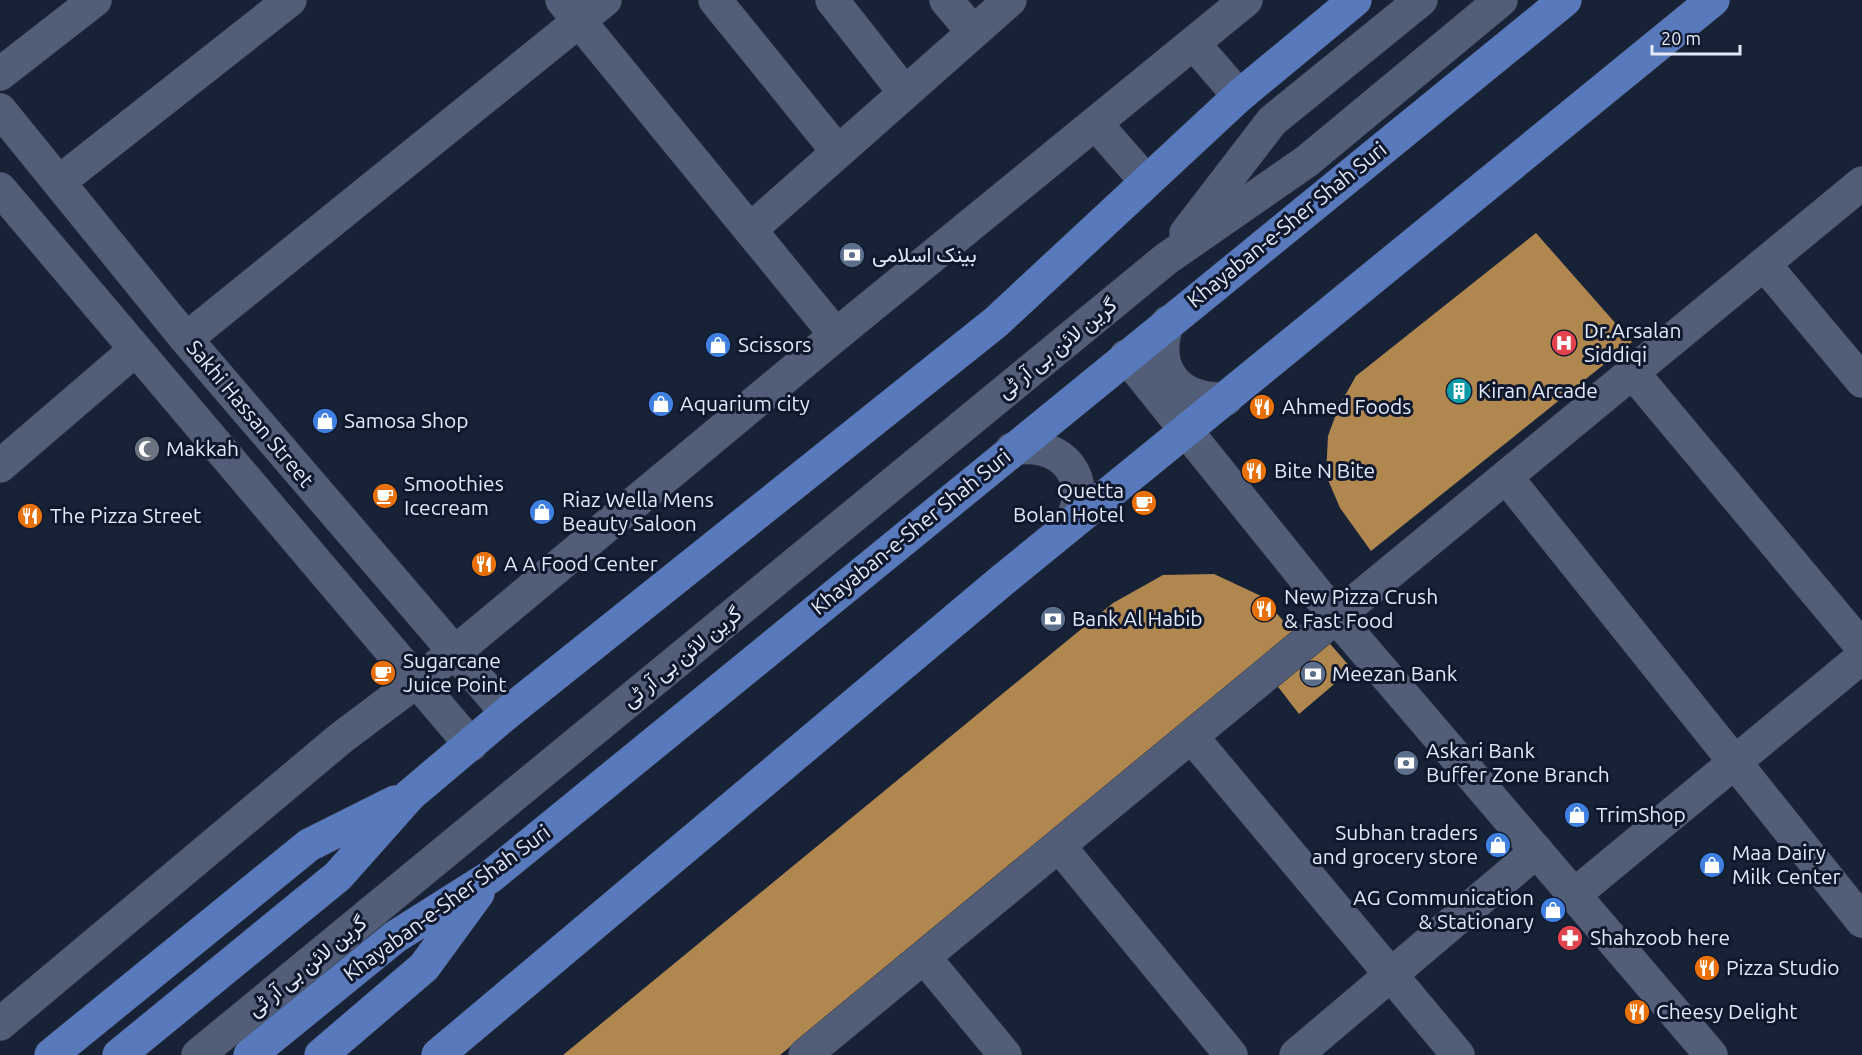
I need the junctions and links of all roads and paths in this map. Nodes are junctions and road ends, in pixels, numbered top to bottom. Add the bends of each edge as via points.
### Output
1 (95, 0) edge
2 (290, 0) edge
3 (605, 0) edge
4 (715, 0) edge
5 (832, 0) edge
6 (946, 0) edge
7 (1010, 0) edge
8 (1246, 0) edge
9 (1355, 0) edge
10 (1421, 0) edge
11 (1501, 0) edge
12 (1565, 0) edge
13 (1713, 0) edge
14 (570, 11) edge
15 (973, 32) junction
16 (1194, 44) junction
17 (0, 74) edge
18 (905, 93) junction
19 (1239, 96) junction
20 (0, 110) edge
21 (1096, 124) junction
22 (838, 152) junction
23 (1146, 181) junction
24 (59, 182) junction
25 (1862, 183) edge
26 (0, 189) edge
27 (750, 230) junction
28 (1166, 259) junction
29 (1764, 264) junction
30 (1168, 322) junction
31 (836, 335) junction
32 (186, 339) junction
33 (135, 350) junction
34 (1126, 356) junction
35 (1633, 373) junction
36 (1862, 381) edge
37 (1226, 399) junction
38 (1185, 432) junction
39 (1012, 449) junction
40 (0, 466) edge
41 (1507, 477) junction
42 (1070, 525) junction
43 (1337, 618) junction
44 (1862, 648) edge
45 (454, 653) junction
46 (1862, 657) edge
47 (416, 681) junction
48 (507, 713) junction
49 (1192, 736) junction
50 (471, 745) junction
51 (1735, 762) junction
52 (410, 795) junction
53 (1059, 846) junction
54 (1537, 851) junction
55 (490, 877) junction
56 (1574, 896) junction
57 (1862, 921) edge
58 (924, 957) junction
59 (1391, 975) junction
60 (0, 1024) edge
61 (51, 1055) edge
62 (119, 1055) edge
63 (198, 1055) edge
64 (250, 1055) edge
65 (321, 1055) edge
66 (438, 1055) edge
67 (805, 1055) edge
68 (1005, 1055) edge
69 (1231, 1055) edge
70 (1296, 1055) edge
71 (1458, 1055) edge
72 (1711, 1055) edge

1 - 17 street
2 - 24 street
3 - 14 street
4 - 22 street
5 - 18 street
6 - 15 street
7 - 15 street
8 - 16 street
9 - 19 main road
10 - 28 street, گرین لائن بی آر ٹی via 1272,122
11 - 28 street, گرین لائن بی آر ٹی via 1307,161
12 - 30 main road, Khayaban-e-Sher Shah Suri
13 - 37 main road
14 - 27 street
14 - 32 street
15 - 18 street
16 - 19 street
16 - 21 street
18 - 22 street
19 - 23 main road
20 - 24 street, Sakhi Hassan Street
21 - 23 street
21 - 31 street
22 - 27 street
23 - 48 main road via 996,322
24 - 32 street, Sakhi Hassan Street
25 - 29 street
26 - 33 street
27 - 31 street
28 - 63 street, گرین لائن بی آر ٹی
29 - 35 street
29 - 36 street
30 - 34 main road, Khayaban-e-Sher Shah Suri
30 - 37 street via 1162,338 1167,372 1192,395
31 - 45 street
32 - 45 street, Sakhi Hassan Street
33 - 40 street
33 - 47 street
34 - 38 street
34 - 39 main road, Khayaban-e-Sher Shah Suri
35 - 41 street
35 - 44 street
37 - 38 main road
38 - 42 main road
38 - 43 street
39 - 42 street via 1044,448 1070,466 1080,495
39 - 55 main road, Khayaban-e-Sher Shah Suri
41 - 43 street
41 - 51 street
42 - 66 main road
43 - 49 street
43 - 54 street
45 - 47 street
45 - 48 street, Sakhi Hassan Street
46 - 51 street
47 - 50 street
47 - 60 street via 340,738
48 - 50 main road
49 - 53 street
49 - 59 street
50 - 52 main road
51 - 56 street
51 - 57 street
52 - 61 main road via 309,845
52 - 62 main road via 338,876
53 - 58 street
53 - 69 street
54 - 56 street
54 - 59 street
55 - 64 main road, Khayaban-e-Sher Shah Suri via 395,937
55 - 65 main road via 424,967
56 - 72 street
58 - 67 street
58 - 68 street
59 - 70 street
59 - 71 street

